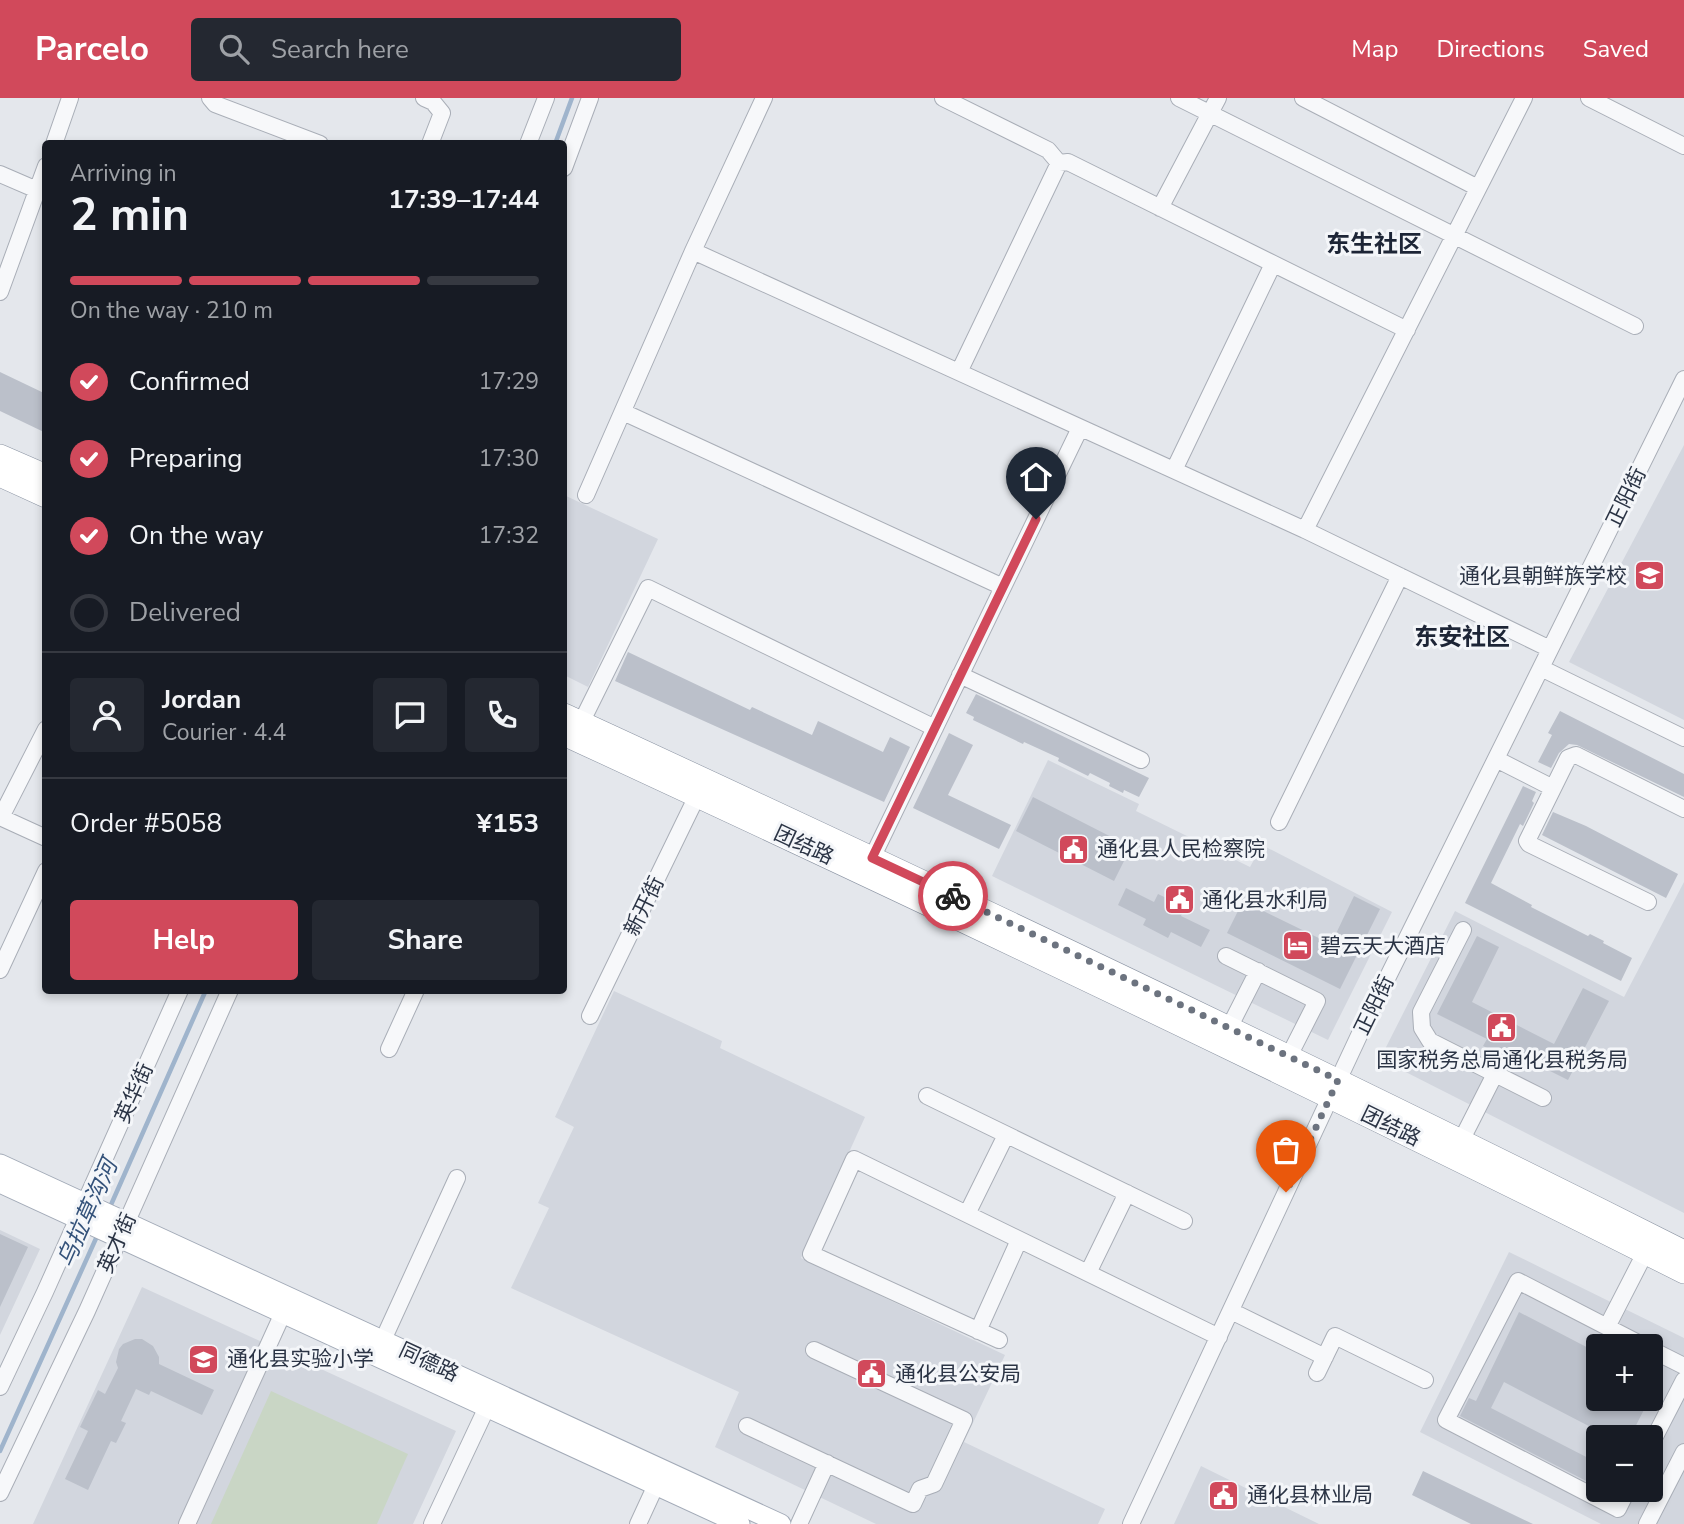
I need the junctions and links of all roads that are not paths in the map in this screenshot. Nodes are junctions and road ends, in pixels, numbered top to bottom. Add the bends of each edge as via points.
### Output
1 (70, 98) edge
2 (210, 98) edge
3 (424, 98) edge
4 (546, 98) edge
5 (590, 98) edge
6 (764, 98) edge
7 (943, 98) edge
8 (1179, 98) edge
9 (1218, 98) edge
10 (1303, 98) edge
11 (1524, 98) edge
12 (1589, 98) edge
13 (1210, 113) junction
14 (55, 140) edge
15 (310, 140) edge
16 (432, 140) edge
17 (530, 140) edge
18 (1684, 146) edge
19 (567, 160) edge
20 (1059, 163) junction
21 (0, 174) edge
22 (42, 177) edge
23 (1478, 188) junction
24 (37, 190) junction
25 (1160, 208) junction
26 (1454, 236) junction
27 (693, 251) junction
28 (1273, 264) junction
29 (0, 292) edge
30 (1635, 326) dead end
31 (1407, 330) junction
32 (959, 372) junction
33 (1684, 379) edge
34 (623, 412) junction
35 (1080, 428) junction
36 (0, 456) edge
37 (1174, 470) junction
38 (0, 475) edge
39 (42, 475) edge
40 (42, 494) edge
41 (586, 495) dead end
42 (1306, 530) junction
43 (1399, 576) junction
44 (1003, 587) junction
45 (1550, 649) junction
46 (1541, 668) junction
47 (960, 675) junction
48 (569, 724) edge
49 (935, 728) junction
50 (42, 737) edge
51 (1684, 738) edge
52 (1496, 759) junction
53 (1141, 760) dead end
54 (1553, 788) junction
55 (697, 796) junction
56 (1684, 809) edge
57 (1, 817) edge
58 (1279, 822) dead end
59 (42, 836) edge
60 (872, 858) junction
61 (42, 880) edge
62 (1648, 902) dead end
63 (1463, 930) dead end
64 (1226, 956) dead end
65 (0, 970) edge
66 (1258, 971) junction
67 (178, 994) edge
68 (228, 994) edge
69 (414, 994) edge
70 (590, 1016) dead end
71 (1229, 1028) junction
72 (389, 1049) dead end
73 (1289, 1056) junction
74 (1495, 1074) junction
75 (1334, 1088) junction
76 (927, 1096) dead end
77 (1543, 1098) dead end
78 (1006, 1135) junction
79 (1461, 1141) junction
80 (0, 1164) edge
81 (457, 1178) dead end
82 (0, 1182) edge
83 (1127, 1193) junction
84 (88, 1214) junction
85 (967, 1214) junction
86 (1184, 1221) dead end
87 (118, 1228) junction
88 (1019, 1240) junction
89 (1684, 1252) edge
90 (1645, 1253) junction
91 (1684, 1272) edge
92 (1088, 1273) junction
93 (1231, 1311) junction
94 (283, 1313) junction
95 (1607, 1327) junction
96 (978, 1331) junction
97 (1621, 1334) edge
98 (1219, 1336) junction
99 (383, 1340) junction
100 (999, 1340) dead end
101 (814, 1350) dead end
102 (1663, 1356) edge
103 (1325, 1357) junction
104 (1684, 1366) edge
105 (1317, 1373) dead end
106 (1425, 1380) dead end
107 (1684, 1380) edge
108 (0, 1387) edge
109 (487, 1407) junction
110 (1661, 1425) edge
111 (747, 1426) dead end
112 (1684, 1451) edge
113 (827, 1463) junction
114 (656, 1485) junction
115 (1586, 1492) edge
116 (0, 1493) edge
117 (1606, 1502) edge
118 (1621, 1502) edge
119 (187, 1524) edge
120 (432, 1524) edge
121 (638, 1524) edge
122 (740, 1524) edge
123 (781, 1524) edge
124 (800, 1524) edge
125 (1131, 1524) edge
126 (1647, 1524) edge

1 - 14 street
2 - 15 street via 215,104
3 - 16 street via 442,113
4 - 17 street
5 - 19 street
6 - 27 street
7 - 20 street via 1048,150
8 - 13 street
9 - 13 street
10 - 23 street
11 - 23 street
12 - 18 street
13 - 25 street
13 - 26 street
20 - 25 street via 1068,162
20 - 32 street
21 - 24 street
22 - 24 street
23 - 26 street
24 - 29 street
25 - 28 street
26 - 30 street
26 - 31 street
27 - 32 street
27 - 34 street
28 - 31 street
28 - 37 street
31 - 42 street
32 - 35 street
33 - 45 street, 正阳街
34 - 41 street
34 - 44 street
35 - 37 street
35 - 44 street
36 - 39 highway
37 - 42 street
38 - 40 highway
42 - 43 street
43 - 45 street
43 - 58 street
44 - 47 street
45 - 46 street, 正阳街
46 - 51 street
46 - 52 street, 正阳街
47 - 49 street
47 - 53 street
48 - 49 street via 648,588
48 - 55 highway, 团结路
48 - 60 highway, 团结路
49 - 60 street
50 - 57 street
52 - 54 street
52 - 75 street, 正阳街
54 - 56 street via 1568,758 1576,755
54 - 62 street via 1529,844
55 - 70 street, 新开街
55 - 75 highway, 团结路
57 - 59 street
60 - 71 highway, 团结路
61 - 65 street
63 - 74 street via 1421,1012 1422,1028 1430,1041
64 - 66 street
66 - 71 street
66 - 73 street via 1317,1002
67 - 84 street, 英华街
68 - 87 street, 英才街
69 - 72 street
71 - 73 highway, 团结路
73 - 75 highway, 团结路
74 - 77 street
74 - 79 street
75 - 79 highway, 团结路
75 - 90 highway, 团结路
75 - 93 street, 正阳街
76 - 78 street
78 - 83 street
78 - 85 street
79 - 89 highway, 团结路
80 - 84 main road, 同德路
81 - 99 street
82 - 84 main road, 同德路
83 - 86 street
83 - 92 street
84 - 87 main road, 同德路
84 - 108 street, 英华街
85 - 88 street
85 - 96 street via 854,1159 811,1254
87 - 94 main road, 同德路
87 - 99 main road, 同德路
87 - 116 street, 英才街
88 - 92 street
88 - 96 street
90 - 91 highway, 团结路
90 - 95 street
92 - 98 street
93 - 98 street, 正阳街
93 - 103 street
94 - 109 main road, 同德路
94 - 119 street
95 - 97 street
95 - 115 street via 1518,1281 1446,1420
96 - 100 street
98 - 125 street, 正阳街
99 - 123 main road, 同德路
101 - 113 street via 964,1420 934,1484 920,1489 913,1504
102 - 104 street
103 - 105 street
103 - 106 street via 1335,1336
107 - 110 street
109 - 114 main road, 同德路
109 - 120 street
111 - 113 street
112 - 126 street
113 - 124 street
114 - 121 street
114 - 122 main road, 同德路
117 - 118 street via 1618,1508

